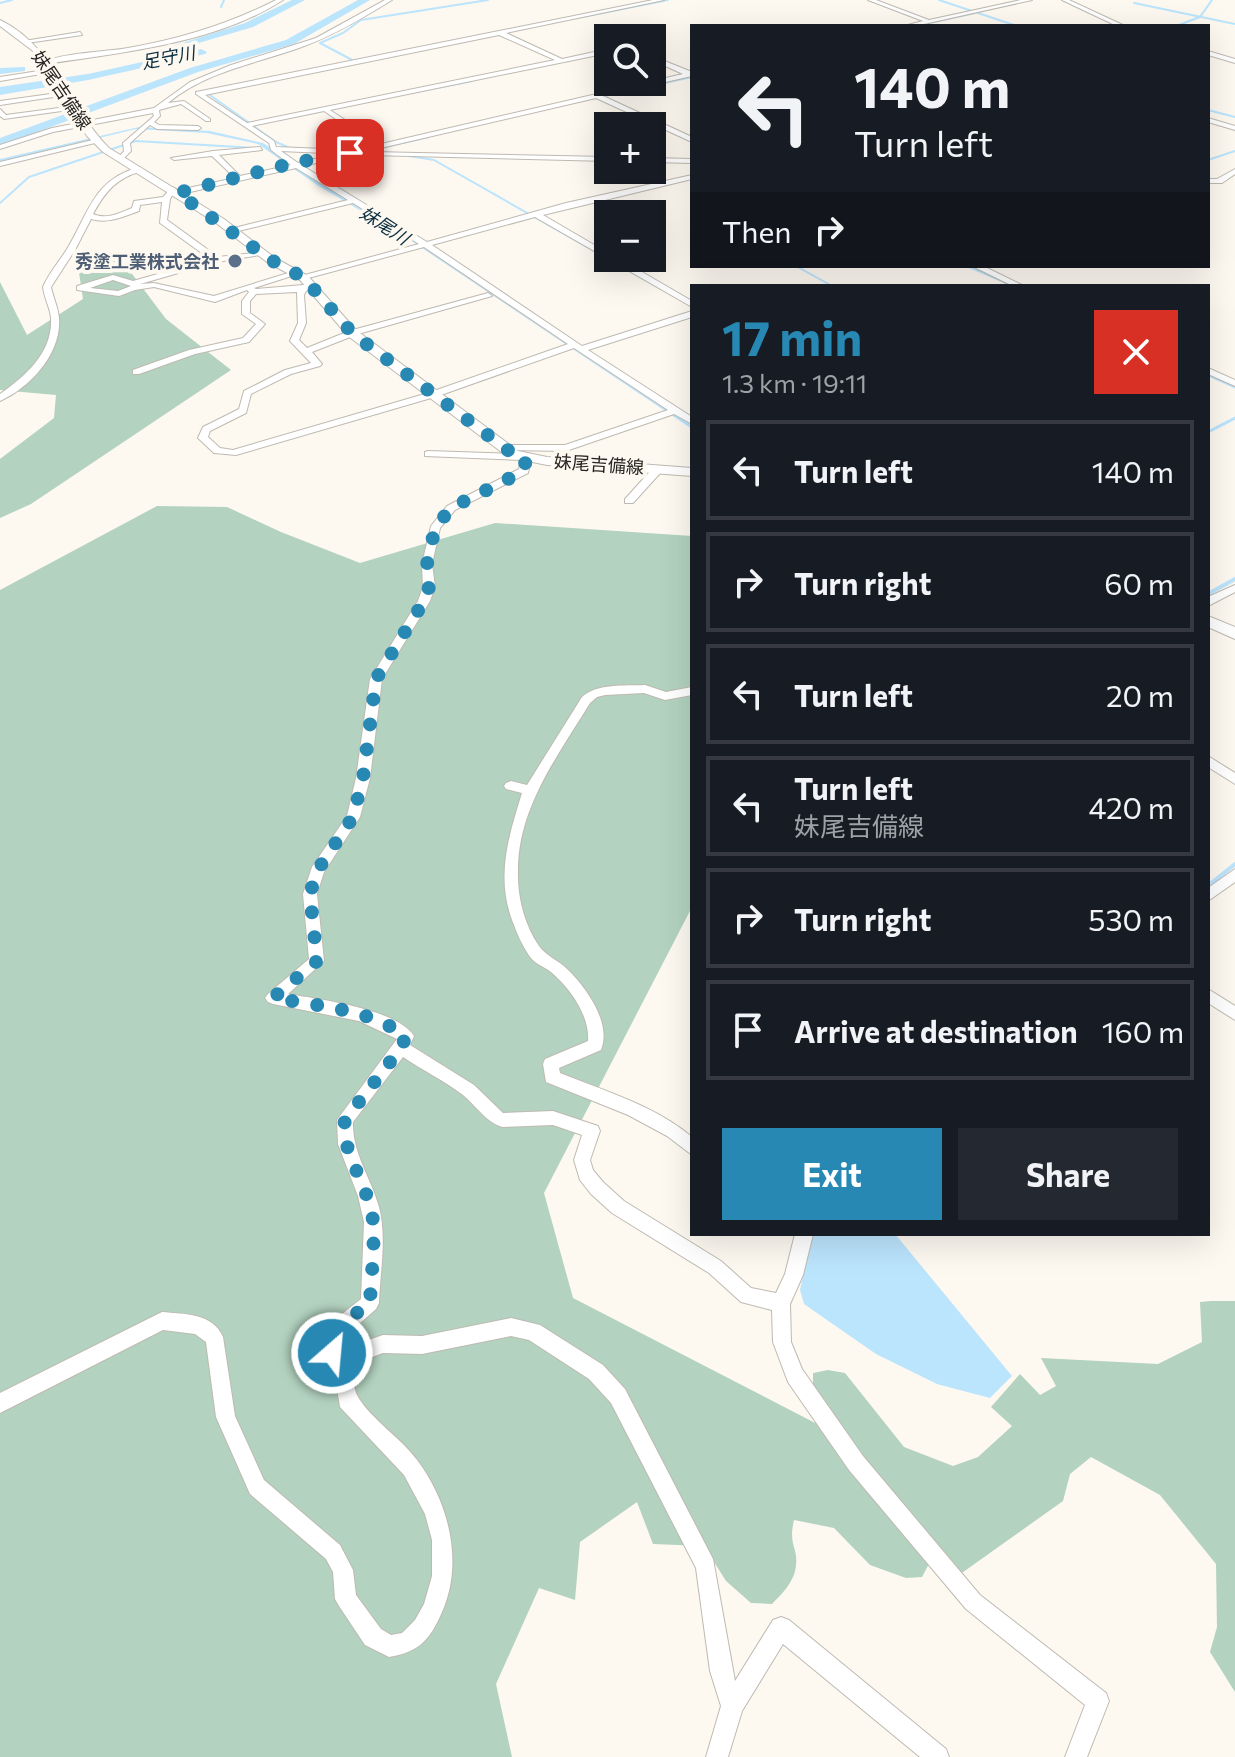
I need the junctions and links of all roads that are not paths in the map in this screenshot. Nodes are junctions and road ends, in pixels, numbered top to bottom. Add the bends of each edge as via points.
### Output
1 (280, 0) edge
2 (389, 0) edge
3 (661, 0) edge
4 (871, 0) edge
5 (1029, 0) edge
6 (1065, 0) edge
7 (0, 22) edge
8 (926, 24) edge
9 (1118, 24) edge
10 (501, 33) junction
11 (80, 34) dead end
12 (27, 41) junction
13 (594, 54) edge
14 (1210, 54) edge
15 (561, 61) junction
16 (1235, 61) edge
17 (45, 62) junction
18 (666, 65) edge
19 (51, 72) junction
20 (690, 76) edge
21 (0, 79) edge
22 (64, 93) junction
23 (200, 94) junction
24 (599, 97) junction
25 (165, 101) junction
26 (0, 103) edge
27 (157, 109) junction
28 (326, 111) junction
29 (78, 114) junction
30 (1, 117) edge
31 (208, 120) dead end
32 (1210, 121) edge
33 (248, 125) junction
34 (147, 126) junction
35 (198, 128) dead end
36 (1235, 128) edge
37 (95, 139) junction
38 (690, 139) edge
39 (380, 146) junction
40 (0, 147) edge
41 (267, 148) junction
42 (355, 152) junction
43 (112, 153) junction
44 (213, 153) junction
45 (174, 158) dead end
46 (594, 159) edge
47 (666, 160) edge
48 (690, 161) edge
49 (0, 164) edge
50 (288, 165) junction
51 (140, 169) junction
52 (1235, 171) edge
53 (237, 176) junction
54 (690, 177) edge
55 (1210, 181) edge
56 (172, 194) junction
57 (350, 202) junction
58 (88, 215) junction
59 (534, 215) junction
60 (233, 231) junction
61 (424, 246) junction
62 (594, 248) edge
63 (263, 254) junction
64 (216, 260) junction
65 (980, 268) edge
66 (636, 272) edge
67 (304, 281) junction
68 (1016, 284) edge
69 (251, 290) junction
70 (488, 296) dead end
71 (690, 303) edge
72 (690, 315) edge
73 (353, 334) junction
74 (574, 347) junction
75 (306, 351) junction
76 (136, 372) dead end
77 (1210, 372) edge
78 (1235, 383) edge
79 (434, 394) junction
80 (0, 398) edge
81 (673, 412) junction
82 (690, 420) edge
83 (506, 448) junction
84 (428, 454) dead end
85 (522, 458) junction
86 (658, 469) junction
87 (690, 472) edge
88 (629, 501) dead end
89 (1235, 588) edge
90 (1213, 600) edge
91 (1210, 622) edge
92 (1235, 634) edge
93 (690, 691) edge
94 (1210, 762) edge
95 (1235, 779) edge
96 (511, 786) dead end
97 (530, 790) junction
98 (1235, 874) edge
99 (1210, 894) edge
100 (1210, 996) edge
101 (1235, 1014) edge
102 (401, 1048) junction
103 (690, 1145) edge
104 (804, 1236) edge
105 (781, 1303) junction
106 (343, 1370) junction
107 (0, 1403) edge
108 (732, 1706) junction
109 (717, 1757) edge
110 (938, 1757) edge
111 (1076, 1757) edge

1 - 17 street via 202,33
2 - 25 street via 319,38 213,73
3 - 10 street
4 - 8 street
5 - 8 street
6 - 9 street
7 - 12 main road, 妹尾吉備線
10 - 15 street
10 - 23 street
11 - 12 street
12 - 17 main road, 妹尾吉備線
13 - 15 street
14 - 16 street
15 - 28 street
17 - 19 main road, 妹尾吉備線
18 - 20 street
19 - 21 street
19 - 22 main road, 妹尾吉備線
20 - 24 street
22 - 26 street
22 - 29 main road, 妹尾吉備線
23 - 25 street via 186,91
23 - 33 street
24 - 38 street
24 - 39 street
25 - 27 street
27 - 29 street
27 - 31 street via 182,102
27 - 34 street
28 - 33 street
28 - 39 street
29 - 30 street
29 - 37 main road, 妹尾吉備線
29 - 40 street
32 - 36 street
33 - 41 street via 272,142
34 - 35 street
34 - 43 street via 126,144 128,151
37 - 43 main road, 妹尾吉備線
37 - 49 street
39 - 42 street
41 - 42 street
41 - 44 street
41 - 50 street
41 - 50 street
42 - 46 street
42 - 50 street
43 - 51 main road, 妹尾吉備線
44 - 45 street
44 - 53 street
47 - 48 street
50 - 53 street
50 - 57 street
51 - 56 main road, 妹尾吉備線
51 - 58 street via 124,172 107,187
52 - 55 street
53 - 56 street
54 - 59 street
56 - 58 street via 137,203 136,209 108,220
56 - 60 main road, 妹尾吉備線
56 - 64 street via 163,221
57 - 60 street
57 - 61 street
58 - 80 street via 47,287 55,315 46,355
59 - 61 street
59 - 62 street
60 - 63 main road, 妹尾吉備線
61 - 67 street
61 - 74 street
63 - 64 street
63 - 67 main road, 妹尾吉備線
64 - 69 street via 166,270 133,284 113,277 80,288 119,294 154,285 215,299
65 - 68 street
66 - 71 street
67 - 69 street
67 - 69 street
67 - 73 main road, 妹尾吉備線
67 - 75 street via 302,323 294,341
69 - 76 street via 246,314 261,324 246,340
70 - 73 street
72 - 74 street
73 - 75 street
73 - 79 main road, 妹尾吉備線
74 - 79 street
74 - 81 street
75 - 79 street via 317,364 247,393 243,411 206,429 203,438 217,451 233,453
77 - 78 street
79 - 83 main road, 妹尾吉備線
81 - 82 street
81 - 83 street via 566,448
83 - 85 main road, 妹尾吉備線
84 - 85 street
85 - 86 main road, 妹尾吉備線
85 - 102 street via 524,471 451,508 435,528 424,601 376,679 353,817 317,871 310,894 317,961 273,998 350,1011 406,1036
86 - 87 main road, 妹尾吉備線
86 - 88 street
89 - 90 street
91 - 92 main road
93 - 97 street via 593,694
94 - 95 street
96 - 97 street
97 - 103 street via 510,851 514,903 538,956 575,990 595,1020 598,1035 595,1045 551,1064 552,1077 634,1110
98 - 99 street
100 - 101 street
102 - 105 street via 468,1090 502,1120 553,1118 592,1131 582,1160 597,1188 618,1207 715,1267 747,1296
102 - 106 street via 345,1120 343,1132 373,1220 370,1303 335,1332 330,1343
104 - 105 street
105 - 111 street via 782,1342 795,1375 856,1463 973,1602 1098,1701
106 - 107 street via 347,1400 411,1468 434,1511 442,1540 442,1576 434,1607 407,1643 389,1646 373,1637 346,1599 343,1570 333,1552 257,1487 226,1417 214,1337 198,1325 162,1321
106 - 108 street via 361,1352 383,1344 422,1345 511,1327 533,1332 596,1372 618,1396 706,1566 721,1671
108 - 109 street
108 - 110 street via 781,1628

